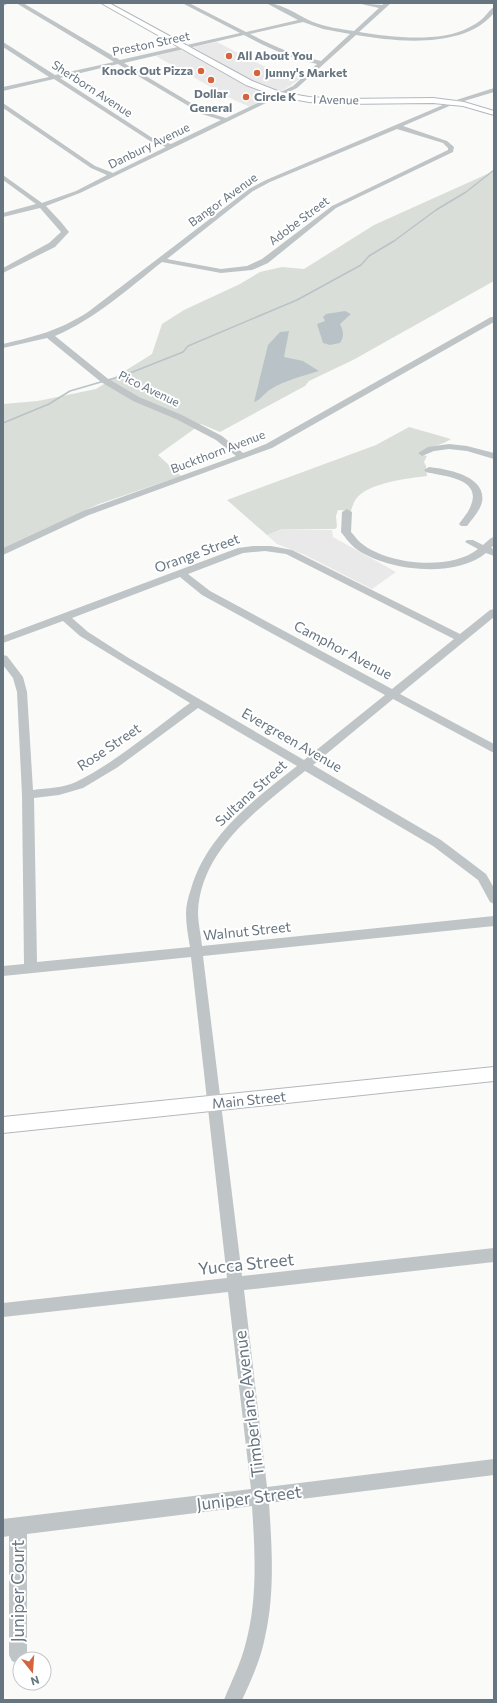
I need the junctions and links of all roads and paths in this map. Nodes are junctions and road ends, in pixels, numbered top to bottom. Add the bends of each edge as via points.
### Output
1 (6, 3) edge
2 (19, 3) edge
3 (104, 3) edge
4 (186, 3) edge
5 (269, 3) edge
6 (360, 3) edge
7 (3, 4) edge
8 (386, 5) edge
9 (494, 9) edge
10 (304, 20) junction
11 (354, 33) junction
12 (246, 34) junction
13 (3, 44) edge
14 (185, 48) junction
15 (120, 62) junction
16 (323, 63) junction
17 (54, 77) junction
18 (3, 89) edge
19 (494, 90) edge
20 (281, 95) junction
21 (452, 102) junction
22 (3, 105) edge
23 (494, 113) edge
24 (226, 120) junction
25 (396, 126) junction
26 (172, 147) junction
27 (113, 175) junction
28 (3, 177) edge
29 (42, 206) junction
30 (3, 215) edge
31 (161, 260) junction
32 (3, 270) edge
33 (494, 319) edge
34 (50, 335) junction
35 (3, 346) edge
36 (422, 453) dead end
37 (494, 456) edge
38 (242, 457) junction
39 (429, 470) dead end
40 (347, 512) dead end
41 (464, 524) dead end
42 (494, 540) edge
43 (470, 542) dead end
44 (484, 548) junction
45 (3, 552) edge
46 (494, 553) edge
47 (181, 573) junction
48 (494, 612) edge
49 (65, 617) junction
50 (461, 638) junction
51 (3, 640) edge
52 (3, 658) edge
53 (394, 693) junction
54 (198, 702) junction
55 (492, 746) edge
56 (305, 765) junction
57 (28, 795) junction
58 (494, 899) edge
59 (494, 921) edge
60 (196, 951) junction
61 (31, 968) junction
62 (3, 970) edge
63 (494, 1074) edge
64 (213, 1104) junction
65 (3, 1125) edge
66 (494, 1255) edge
67 (235, 1284) junction
68 (3, 1310) edge
69 (494, 1467) edge
70 (260, 1497) junction
71 (10, 1528) edge
72 (18, 1651) edge
73 (233, 1700) edge

1 - 7 street
2 - 15 street
3 - 14 main road, I Avenue
4 - 12 street
5 - 10 street
6 - 8 street
8 - 11 street, Danbury Avenue
9 - 11 street via 481,23 449,35 410,39
10 - 11 street via 326,28
10 - 12 street, Preston Street
11 - 16 street, Danbury Avenue
12 - 14 street, Preston Street
12 - 16 street via 295,57
13 - 17 street, Sherborn Avenue
14 - 15 street, Preston Street
14 - 20 main road, I Avenue via 256,87
15 - 17 street, Preston Street
15 - 24 street via 204,113
16 - 20 street, Danbury Avenue via 295,87
17 - 18 street, Preston Street
17 - 26 street, Sherborn Avenue via 152,140
19 - 21 street, Bangor Avenue
20 - 21 main road, I Avenue via 323,101 408,99
20 - 24 street, Danbury Avenue
21 - 23 main road, I Avenue
21 - 25 street, Bangor Avenue
22 - 27 street via 93,167
24 - 26 street, Danbury Avenue
25 - 31 street, Bangor Avenue via 250,190
25 - 31 street, Adobe Street via 445,142 451,147 450,152 334,207 264,261 249,268 221,271
26 - 27 street, Danbury Avenue
27 - 29 street, Danbury Avenue
28 - 29 street
29 - 30 street, Danbury Avenue
29 - 32 street via 57,219 65,232 52,245
31 - 34 street, Bangor Avenue via 91,314
33 - 38 street, Buckthorn Avenue via 279,441
34 - 35 street, Bangor Avenue
34 - 38 street, Pico Avenue via 104,380 219,438
36 - 37 street via 435,447 451,446
38 - 45 street, Buckthorn Avenue via 86,513
39 - 41 street via 462,476 474,487 477,502
40 - 44 street via 346,532 358,546 386,558 416,566 447,565 470,559
42 - 44 street
43 - 44 street
44 - 46 street
47 - 49 street, Orange Street
47 - 50 street, Orange Street via 241,550 260,548 289,552
47 - 53 street, Camphor Avenue via 206,593
48 - 50 street, Sultana Street
49 - 51 street, Orange Street
49 - 54 street, Evergreen Avenue via 84,634 123,659
50 - 53 street, Sultana Street
52 - 57 street via 18,677 22,692
53 - 55 street, Camphor Avenue
53 - 56 street, Sultana Street
54 - 56 street, Evergreen Avenue
54 - 57 street, Rose Street via 114,764 79,785
56 - 58 street, Evergreen Avenue via 437,843 482,877
56 - 60 street, Sultana Street via 256,805 213,851 204,867 194,898 192,913
57 - 61 street
59 - 60 street, Walnut Street
60 - 61 street, Walnut Street
60 - 64 street, Sultana Street
61 - 62 street, Walnut Street
63 - 64 main road, Main Street
64 - 65 main road, Main Street
64 - 67 street, Timberlane Avenue
66 - 67 street, Yucca Street
67 - 68 street, Yucca Street
67 - 70 street, Timberlane Avenue
69 - 70 street, Juniper Street
70 - 71 street, Juniper Street
70 - 73 street, Timberlane Avenue via 264,1552 258,1628 249,1665
71 - 72 street, Juniper Court

